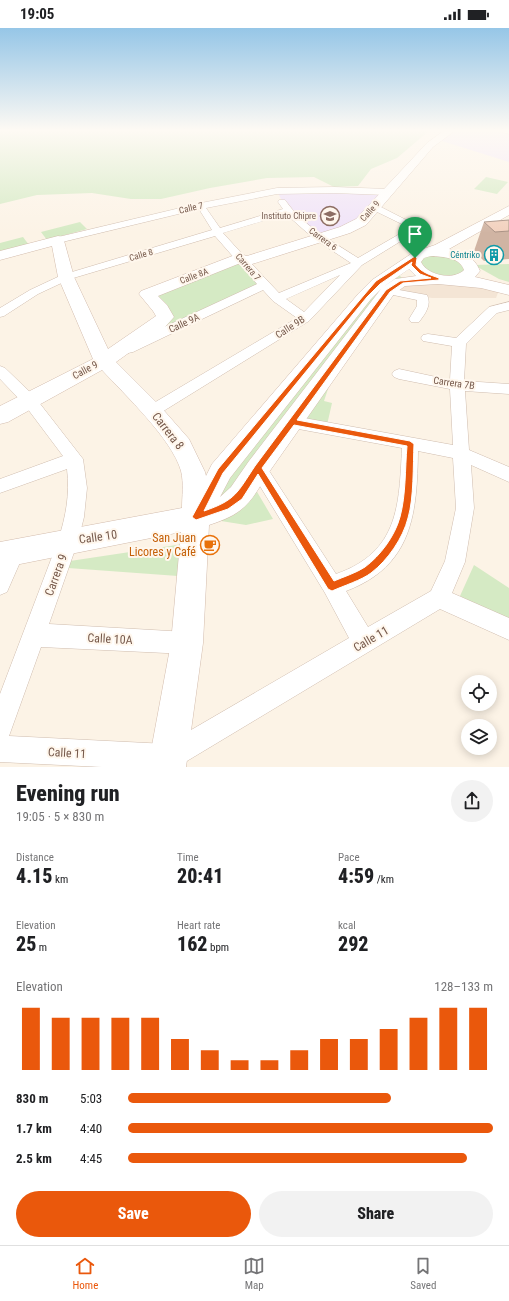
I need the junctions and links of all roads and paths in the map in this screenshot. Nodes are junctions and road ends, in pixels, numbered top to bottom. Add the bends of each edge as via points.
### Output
1 (412, 164) edge
2 (277, 192) junction
3 (386, 192) junction
4 (201, 206) junction
5 (374, 207) junction
6 (509, 210) edge
7 (287, 211) junction
8 (509, 216) edge
9 (218, 232) junction
10 (321, 238) junction
11 (58, 240) junction
12 (420, 255) junction
13 (0, 256) edge
14 (242, 260) junction
15 (358, 263) junction
16 (470, 264) junction
17 (66, 277) junction
18 (438, 279) junction
19 (458, 280) junction
20 (509, 284) edge
21 (264, 285) junction
22 (509, 290) edge
23 (388, 291) junction
24 (277, 298) junction
25 (509, 306) edge
26 (0, 313) edge
27 (165, 317) joint
28 (305, 318) junction
29 (415, 319) dead end
30 (428, 338) dead end
31 (459, 343) junction
32 (104, 360) junction
33 (0, 371) edge
34 (399, 374) dead end
35 (457, 386) junction
36 (509, 388) edge
37 (29, 400) junction
38 (152, 411) junction
39 (0, 416) edge
40 (293, 422) junction
41 (410, 444) junction
42 (461, 453) junction
43 (75, 459) junction
44 (258, 468) junction
45 (509, 475) edge
46 (0, 486) edge
47 (196, 517) junction
48 (68, 541) junction
49 (7, 553) edge
50 (0, 585) edge
51 (332, 586) junction
52 (439, 598) junction
53 (509, 629) edge
54 (34, 635) junction
55 (187, 643) junction
56 (364, 643) junction
57 (0, 728) edge
58 (0, 749) edge
59 (174, 764) edge

1 - 3 street, Calle 9
2 - 3 street, Calle 7
2 - 4 street, Calle 7
2 - 7 street, Carrera 6
3 - 5 street, Calle 9
4 - 9 street, Carrera 7
4 - 11 street, Calle 7
5 - 10 street, Calle 9 via 361,222
5 - 15 street, Calle 9B via 417,228
6 - 12 street via 440,248
7 - 9 street, Calle 8
7 - 10 street, Carrera 6
8 - 16 street via 467,241 464,255
9 - 14 street, Carrera 7
9 - 17 street, Calle 8
10 - 14 street, Calle 9
10 - 15 street, Carrera 6
11 - 13 street, Calle 7
11 - 17 street, Carrera 8
12 - 16 street via 448,253
12 - 18 street via 414,265 422,273
12 - 47 street via 378,282 365,296 221,471
14 - 21 street, Carrera 7
14 - 27 street, Calle 8A via 147,294
15 - 24 street
15 - 28 street, Calle 9B
16 - 19 street via 470,275
16 - 20 street
17 - 26 street, Calle 8 via 34,292
17 - 32 street, Carrera 8
18 - 19 street
18 - 23 street via 402,282
19 - 22 street
21 - 24 street, Carrera 7
21 - 32 street, Calle 9A
23 - 29 street via 423,298 423,306
23 - 40 street, Calle 10
24 - 28 street, Carrera 7
25 - 31 street via 493,310
27 - 32 street, Calle 9
28 - 38 street, Calle 9B
30 - 31 street
31 - 35 street
32 - 37 street, Calle 9
32 - 38 street, Carrera 8
33 - 37 street
34 - 35 street, Carrera 7B
35 - 36 street, Carrera 7B
35 - 42 street
37 - 39 street, Calle 9
37 - 43 street
38 - 47 street, Carrera 8 via 181,445 193,472
40 - 41 street
40 - 44 street, Calle 10
41 - 42 street
41 - 51 street via 404,518 394,540 382,557 367,571
42 - 45 street
42 - 52 street via 465,508 455,562
43 - 46 street
43 - 48 street, Carrera 9 via 78,488 75,517
44 - 47 street, Calle 10 via 239,497 226,507
44 - 51 street
47 - 48 street, Calle 10 via 135,532
47 - 55 street, Carrera 8
48 - 49 street, Calle 10
48 - 54 street, Carrera 9
49 - 50 street
51 - 56 street
52 - 53 street
52 - 56 street, Calle 11
54 - 55 street, Calle 10A
54 - 57 street, Carrera 9
55 - 59 street, Carrera 8
56 - 59 street, Calle 11
58 - 59 street, Calle 11

